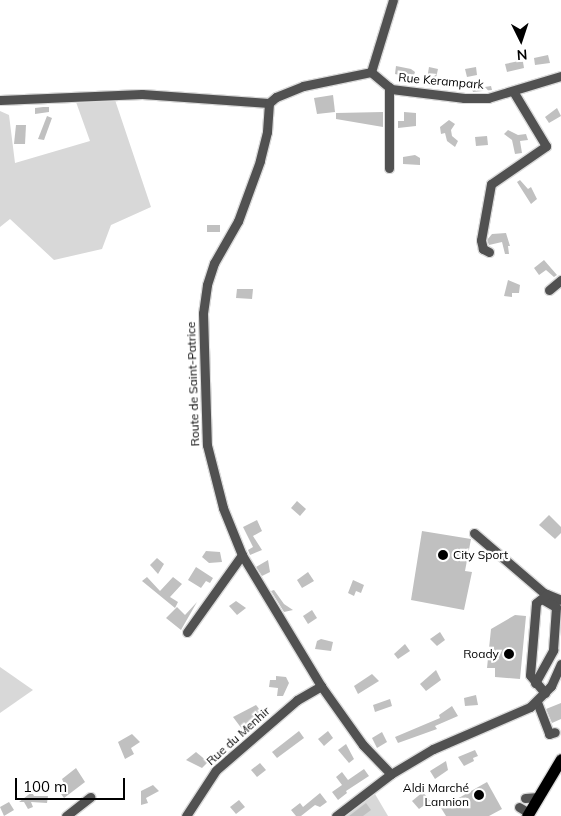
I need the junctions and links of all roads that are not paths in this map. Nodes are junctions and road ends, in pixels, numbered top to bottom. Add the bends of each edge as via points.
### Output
1 (393, 0) edge
2 (371, 72) junction
3 (561, 76) edge
4 (389, 88) junction
5 (513, 91) junction
6 (0, 100) edge
7 (269, 103) junction
8 (389, 168) dead end
9 (489, 252) dead end
10 (561, 280) edge
11 (549, 290) dead end
12 (474, 533) dead end
13 (242, 555) junction
14 (544, 596) junction
15 (559, 606) edge
16 (187, 632) dead end
17 (557, 647) edge
18 (561, 664) edge
19 (559, 671) edge
20 (536, 683) junction
21 (321, 686) junction
22 (545, 693) junction
23 (537, 702) junction
24 (556, 732) dead end
25 (561, 759) edge
26 (391, 774) junction
27 (90, 797) dead end
28 (538, 797) junction
29 (525, 798) dead end
30 (525, 812) edge
31 (66, 816) edge
32 (186, 816) edge
33 (336, 816) edge

1 - 2 street
2 - 4 street, Rue Kerampark
2 - 7 street via 303,86 276,96
3 - 5 street, Rue Kerampark
4 - 5 street, Rue Kerampark via 464,98 488,98
4 - 8 street
5 - 9 street via 546,146 491,184 481,240 483,249
6 - 7 street via 142,94
7 - 13 street, Route de Saint-Patrice via 260,161 238,221 214,263 203,313 207,445 223,508
10 - 11 street
12 - 14 street
13 - 16 street
13 - 21 street, Route de Saint-Patrice
14 - 15 street
14 - 20 street via 536,603 530,675
15 - 17 street
17 - 20 street
18 - 19 street
19 - 22 street
20 - 22 street
21 - 26 street, Route de Saint-Patrice via 363,745
21 - 32 street, Rue du Menhir via 297,700 216,770
22 - 23 street
23 - 24 street via 549,734
23 - 26 street via 433,749
25 - 28 main road
26 - 33 street
27 - 31 street
28 - 29 street
28 - 30 main road

